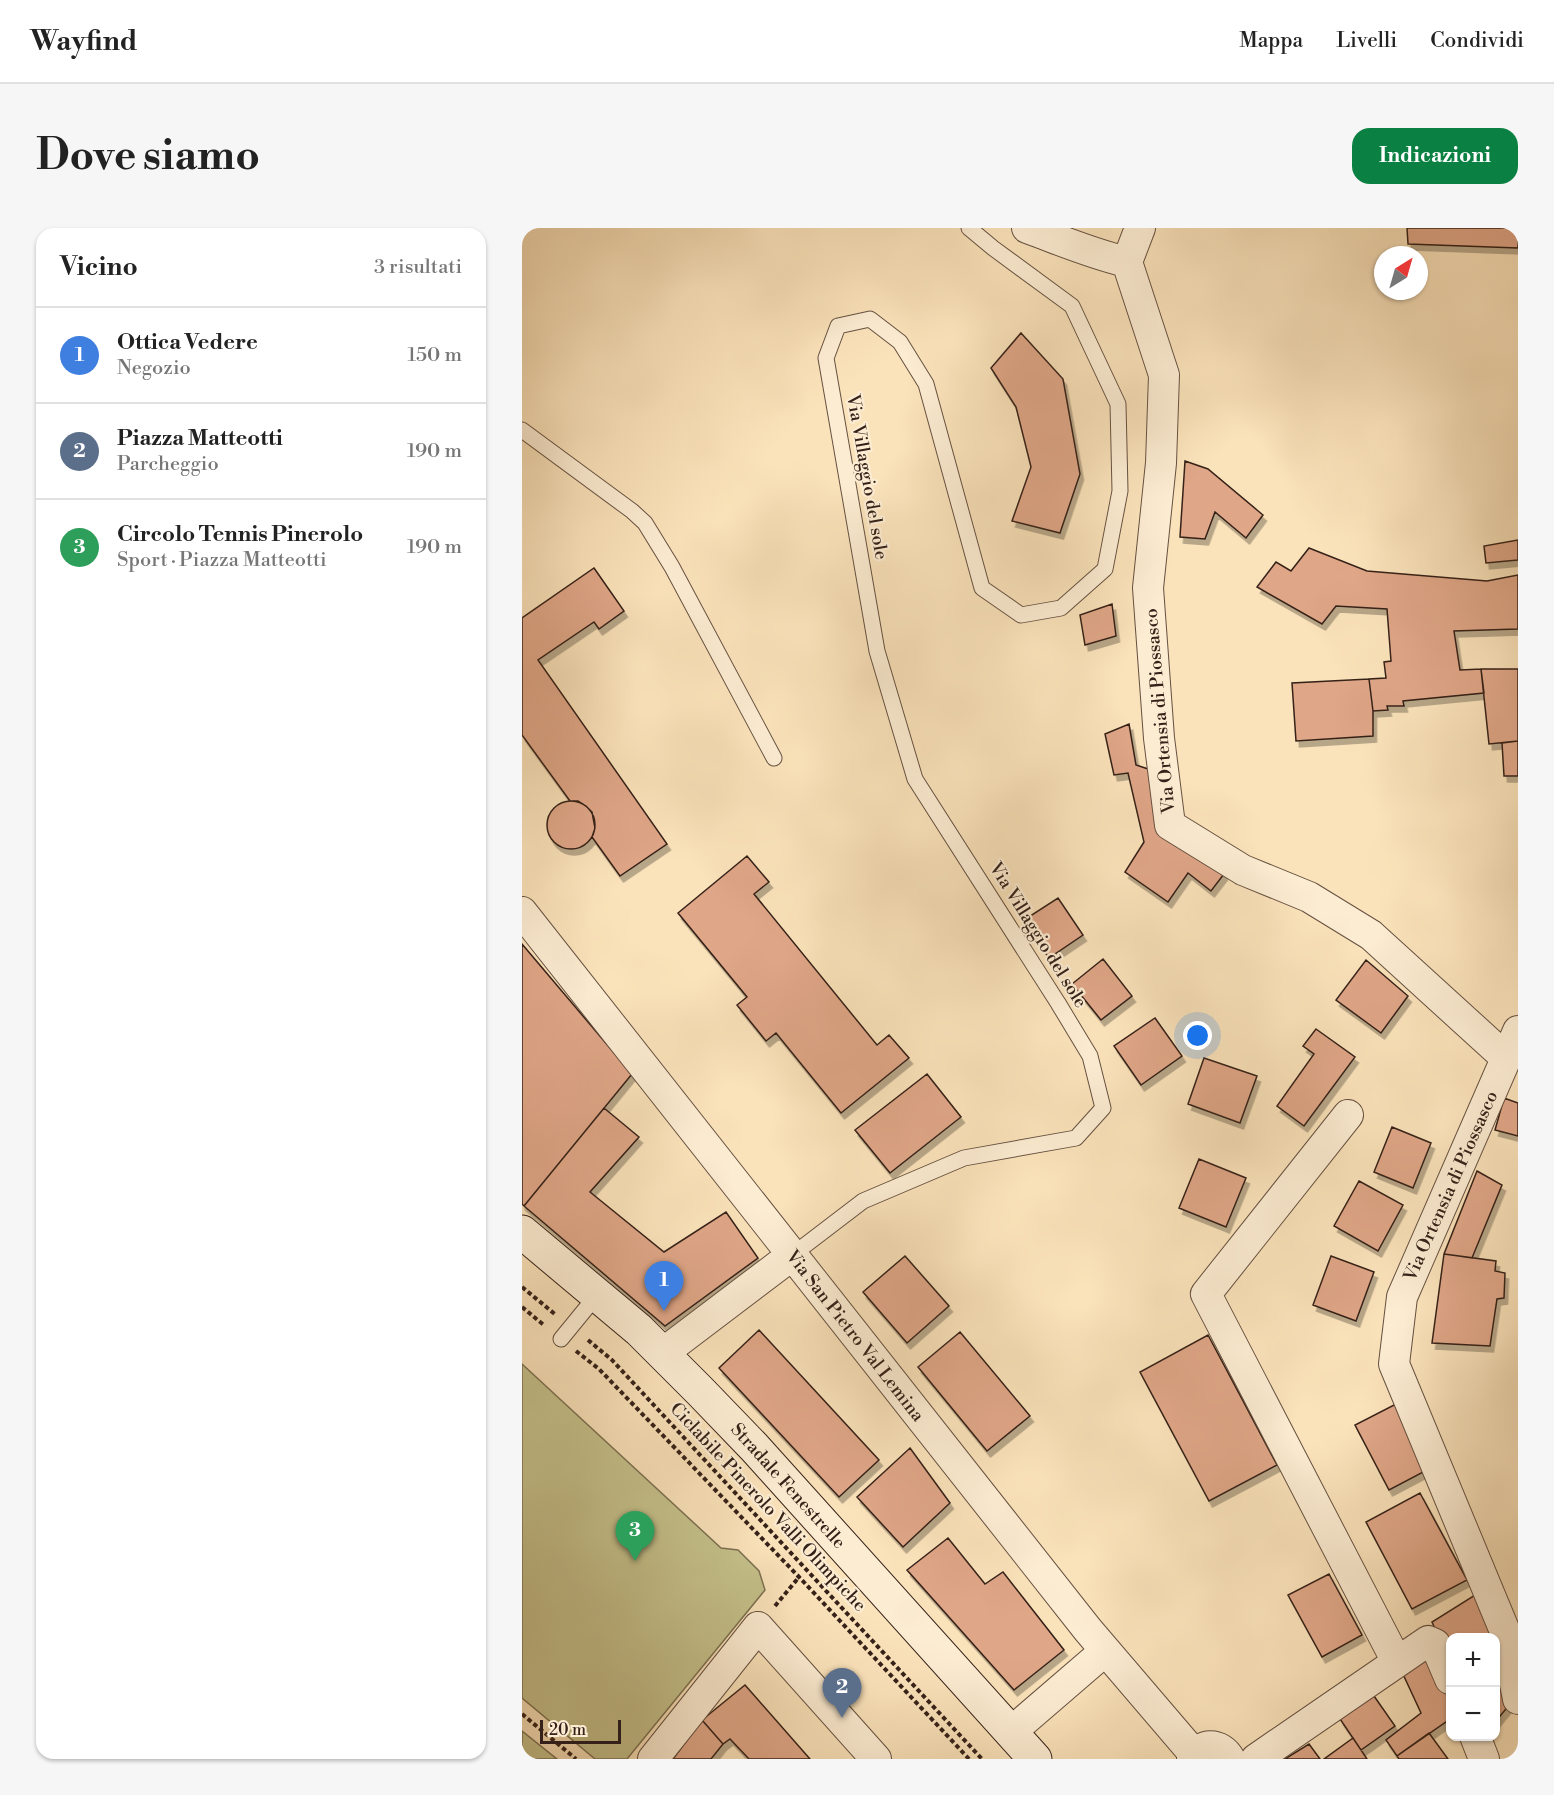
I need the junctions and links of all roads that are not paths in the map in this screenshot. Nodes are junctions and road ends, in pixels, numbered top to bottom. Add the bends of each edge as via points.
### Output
1 (969, 228) edge
2 (1026, 228) edge
3 (1140, 228) edge
4 (1126, 262) junction
5 (522, 430) edge
6 (774, 758) dead end
7 (522, 912) edge
8 (1518, 1031) edge
9 (1506, 1058) junction
10 (1348, 1115) dead end
11 (522, 1232) edge
12 (791, 1256) junction
13 (597, 1295) junction
14 (561, 1339) road end
15 (663, 1353) junction
16 (1105, 1651) junction
17 (1397, 1662) junction
18 (1446, 1670) edge
19 (1518, 1698) edge
20 (1011, 1732) junction
21 (1477, 1741) edge
22 (1193, 1757) edge
23 (653, 1759) edge
24 (876, 1759) edge
25 (1035, 1759) edge
26 (1230, 1759) edge
27 (1256, 1759) edge
28 (1484, 1759) edge

1 - 12 lane, Via Villaggio del sole via 1072,306 1118,404 1120,491 1105,569 1061,608 1021,615 982,588 926,384 900,342 870,320 838,326 826,358 877,651 915,779 1090,1056 1102,1108 1076,1138 964,1158 863,1201
2 - 4 street via 1095,255
3 - 4 street
4 - 9 street, Via Ortensia di Piossasco via 1164,375 1161,463 1148,588 1170,825 1243,870 1308,897 1371,935
5 - 6 lane via 645,523
7 - 12 street, Via San Pietro Val Lemina
8 - 9 street
9 - 19 street, Via Ortensia di Piossasco via 1402,1297 1394,1364 1504,1629
10 - 17 street via 1206,1294
11 - 13 main road, Stradale Fenestrelle
12 - 15 street
12 - 16 street, Via San Pietro Val Lemina
13 - 14 lane
13 - 15 main road, Stradale Fenestrelle
15 - 20 main road, Stradale Fenestrelle via 754,1447
16 - 20 street
16 - 22 street, Via San Pietro Val Lemina
17 - 18 street via 1428,1641 1435,1644
17 - 27 street
20 - 25 main road, Stradale Fenestrelle
21 - 28 street
22 - 26 street via 1210,1746 1223,1749
23 - 24 street via 758,1627

